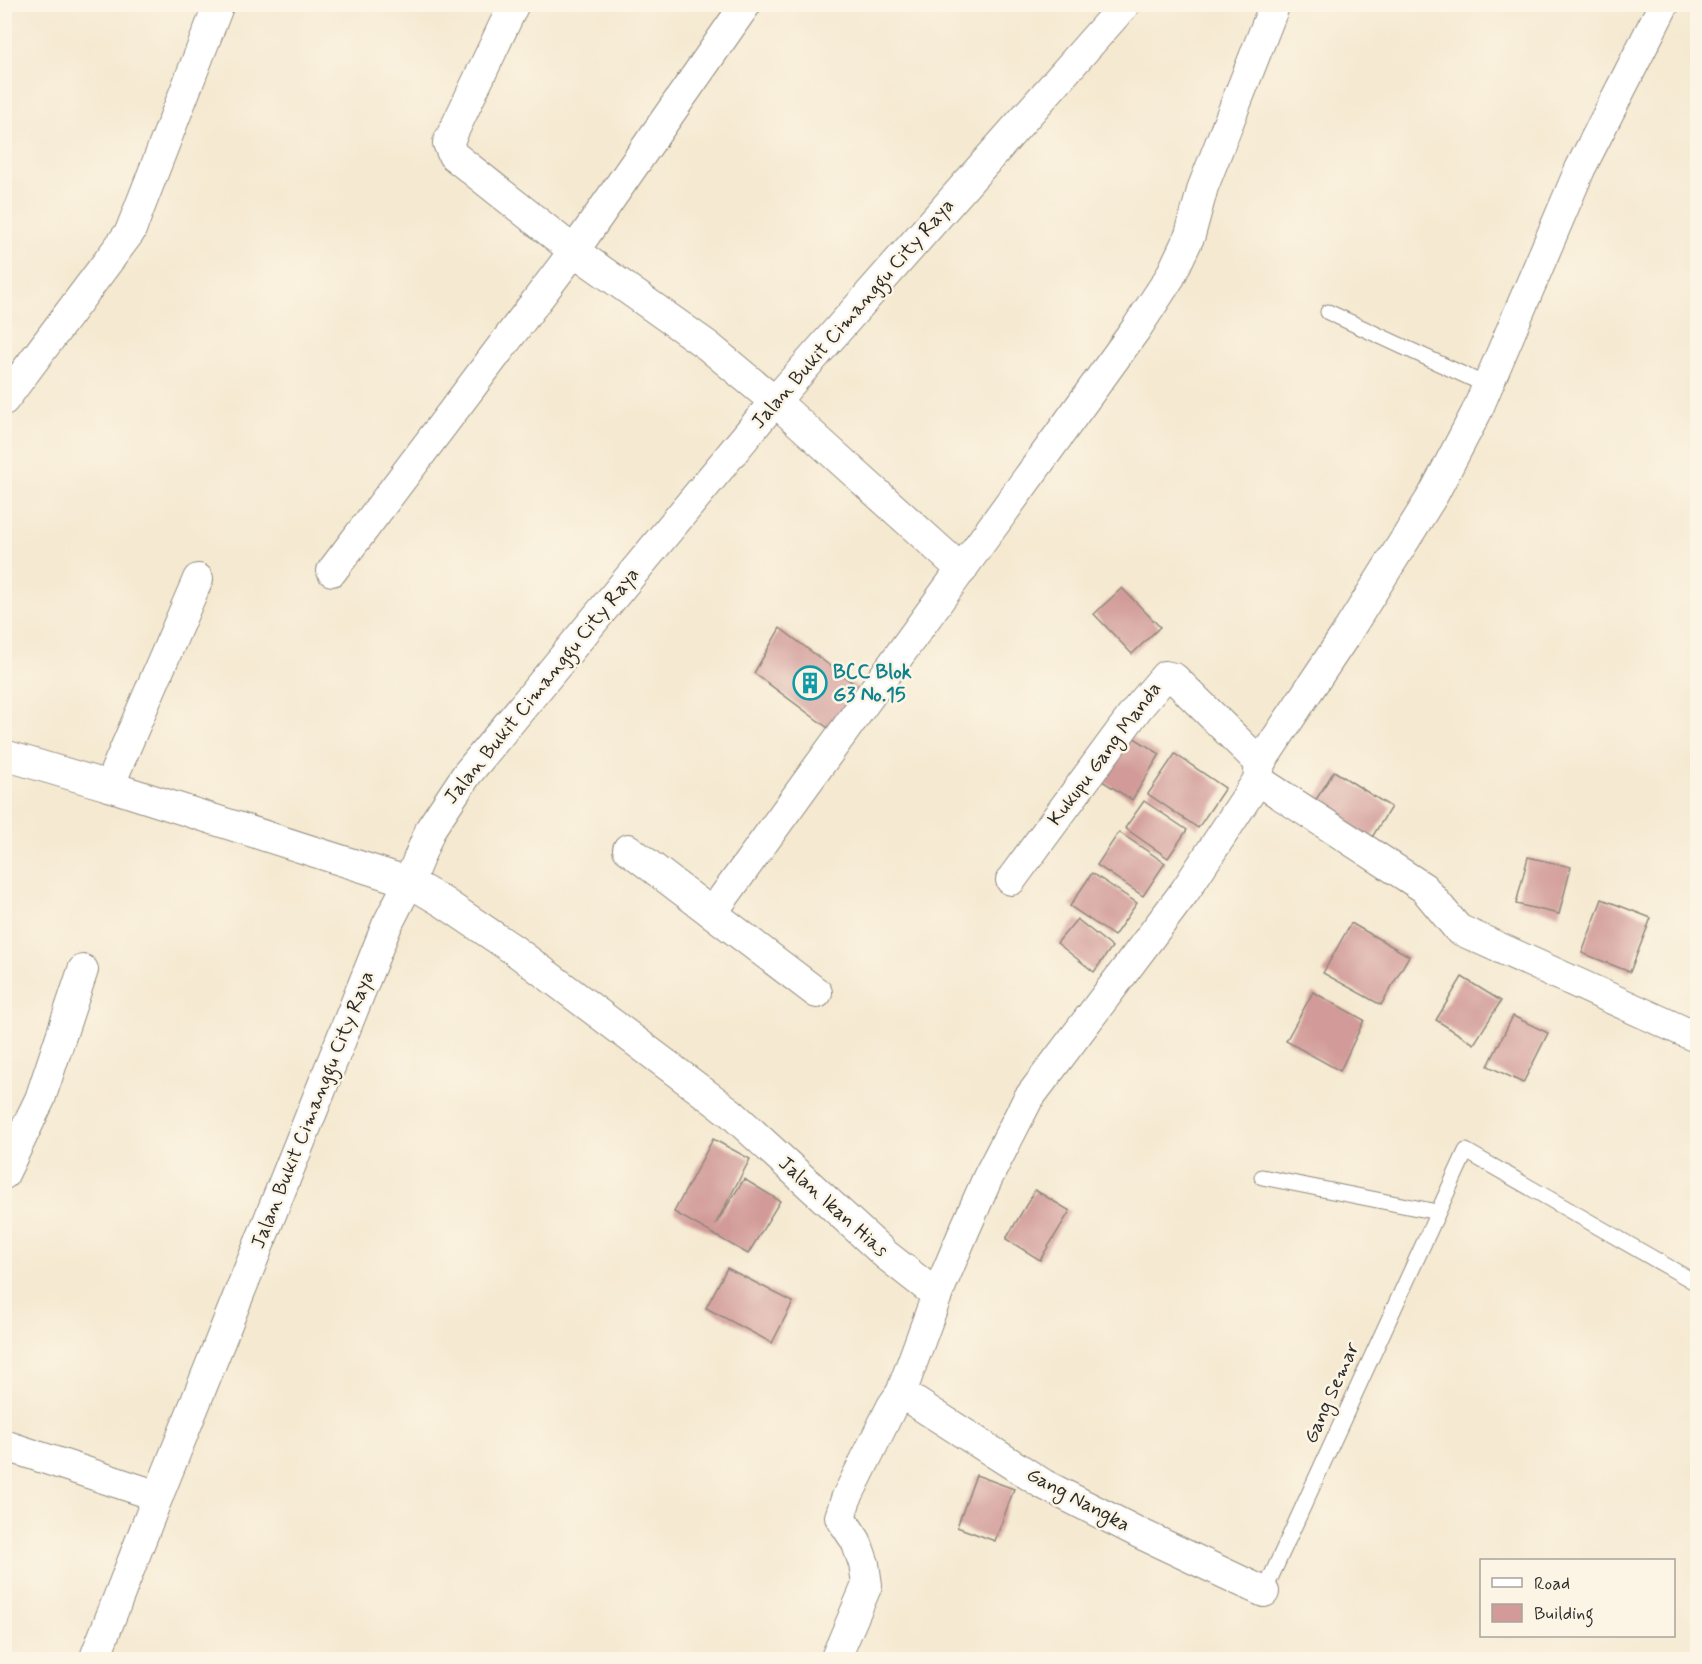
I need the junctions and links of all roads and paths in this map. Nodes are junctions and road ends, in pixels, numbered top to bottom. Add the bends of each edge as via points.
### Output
1 (219, 4) edge
2 (514, 4) edge
3 (746, 4) edge
4 (1125, 4) edge
5 (1275, 4) edge
6 (1664, 4) edge
7 (574, 251) junction
8 (1328, 312) dead end
9 (1488, 386) junction
10 (4, 400) edge
11 (775, 401) junction
12 (962, 570) junction
13 (332, 571) dead end
14 (198, 579) dead end
15 (4, 755) edge
16 (1259, 772) junction
17 (109, 786) junction
18 (628, 849) dead end
19 (1011, 880) dead end
20 (409, 882) junction
21 (712, 913) junction
22 (83, 970) dead end
23 (818, 993) dead end
24 (1698, 1038) edge
25 (4, 1174) edge
26 (1263, 1177) dead end
27 (1437, 1212) junction
28 (1698, 1284) edge
29 (937, 1295) junction
30 (901, 1393) junction
31 (4, 1445) edge
32 (158, 1496) junction
33 (1264, 1592) joint
34 (94, 1659) edge
35 (835, 1659) edge

1 - 10 street via 130,232
2 - 7 street via 448,143 460,162
3 - 7 street
4 - 11 street, Jalan Bukit Cimanggu City Raya
5 - 12 street via 1203,187 1190,235 1170,277
6 - 9 street via 1580,169
7 - 11 street via 682,327
7 - 13 street
8 - 9 lane
9 - 16 street via 1433,495
11 - 12 street
11 - 20 street, Jalan Bukit Cimanggu City Raya via 467,774 430,828
12 - 21 street
14 - 17 street
15 - 17 street, Jalan Ikan Hias
16 - 19 street, Kukupu Gang Manda via 1174,678 1166,675
16 - 24 street via 1424,888 1458,929
16 - 29 street via 1185,891 1028,1099 988,1178
17 - 20 street, Jalan Ikan Hias
18 - 21 street
20 - 29 street, Jalan Ikan Hias via 514,951 731,1113 886,1255
20 - 32 street, Jalan Bukit Cimanggu City Raya via 387,925
21 - 23 street
22 - 25 street via 40,1099
26 - 27 lane
27 - 28 lane, Gang Semar via 1466,1151
27 - 33 lane, Gang Semar
29 - 30 street
30 - 33 street, Gang Nangka via 1043,1484
30 - 35 street via 846,1498 840,1517 856,1541 867,1585
31 - 32 street
32 - 34 street, Jalan Bukit Cimanggu City Raya

